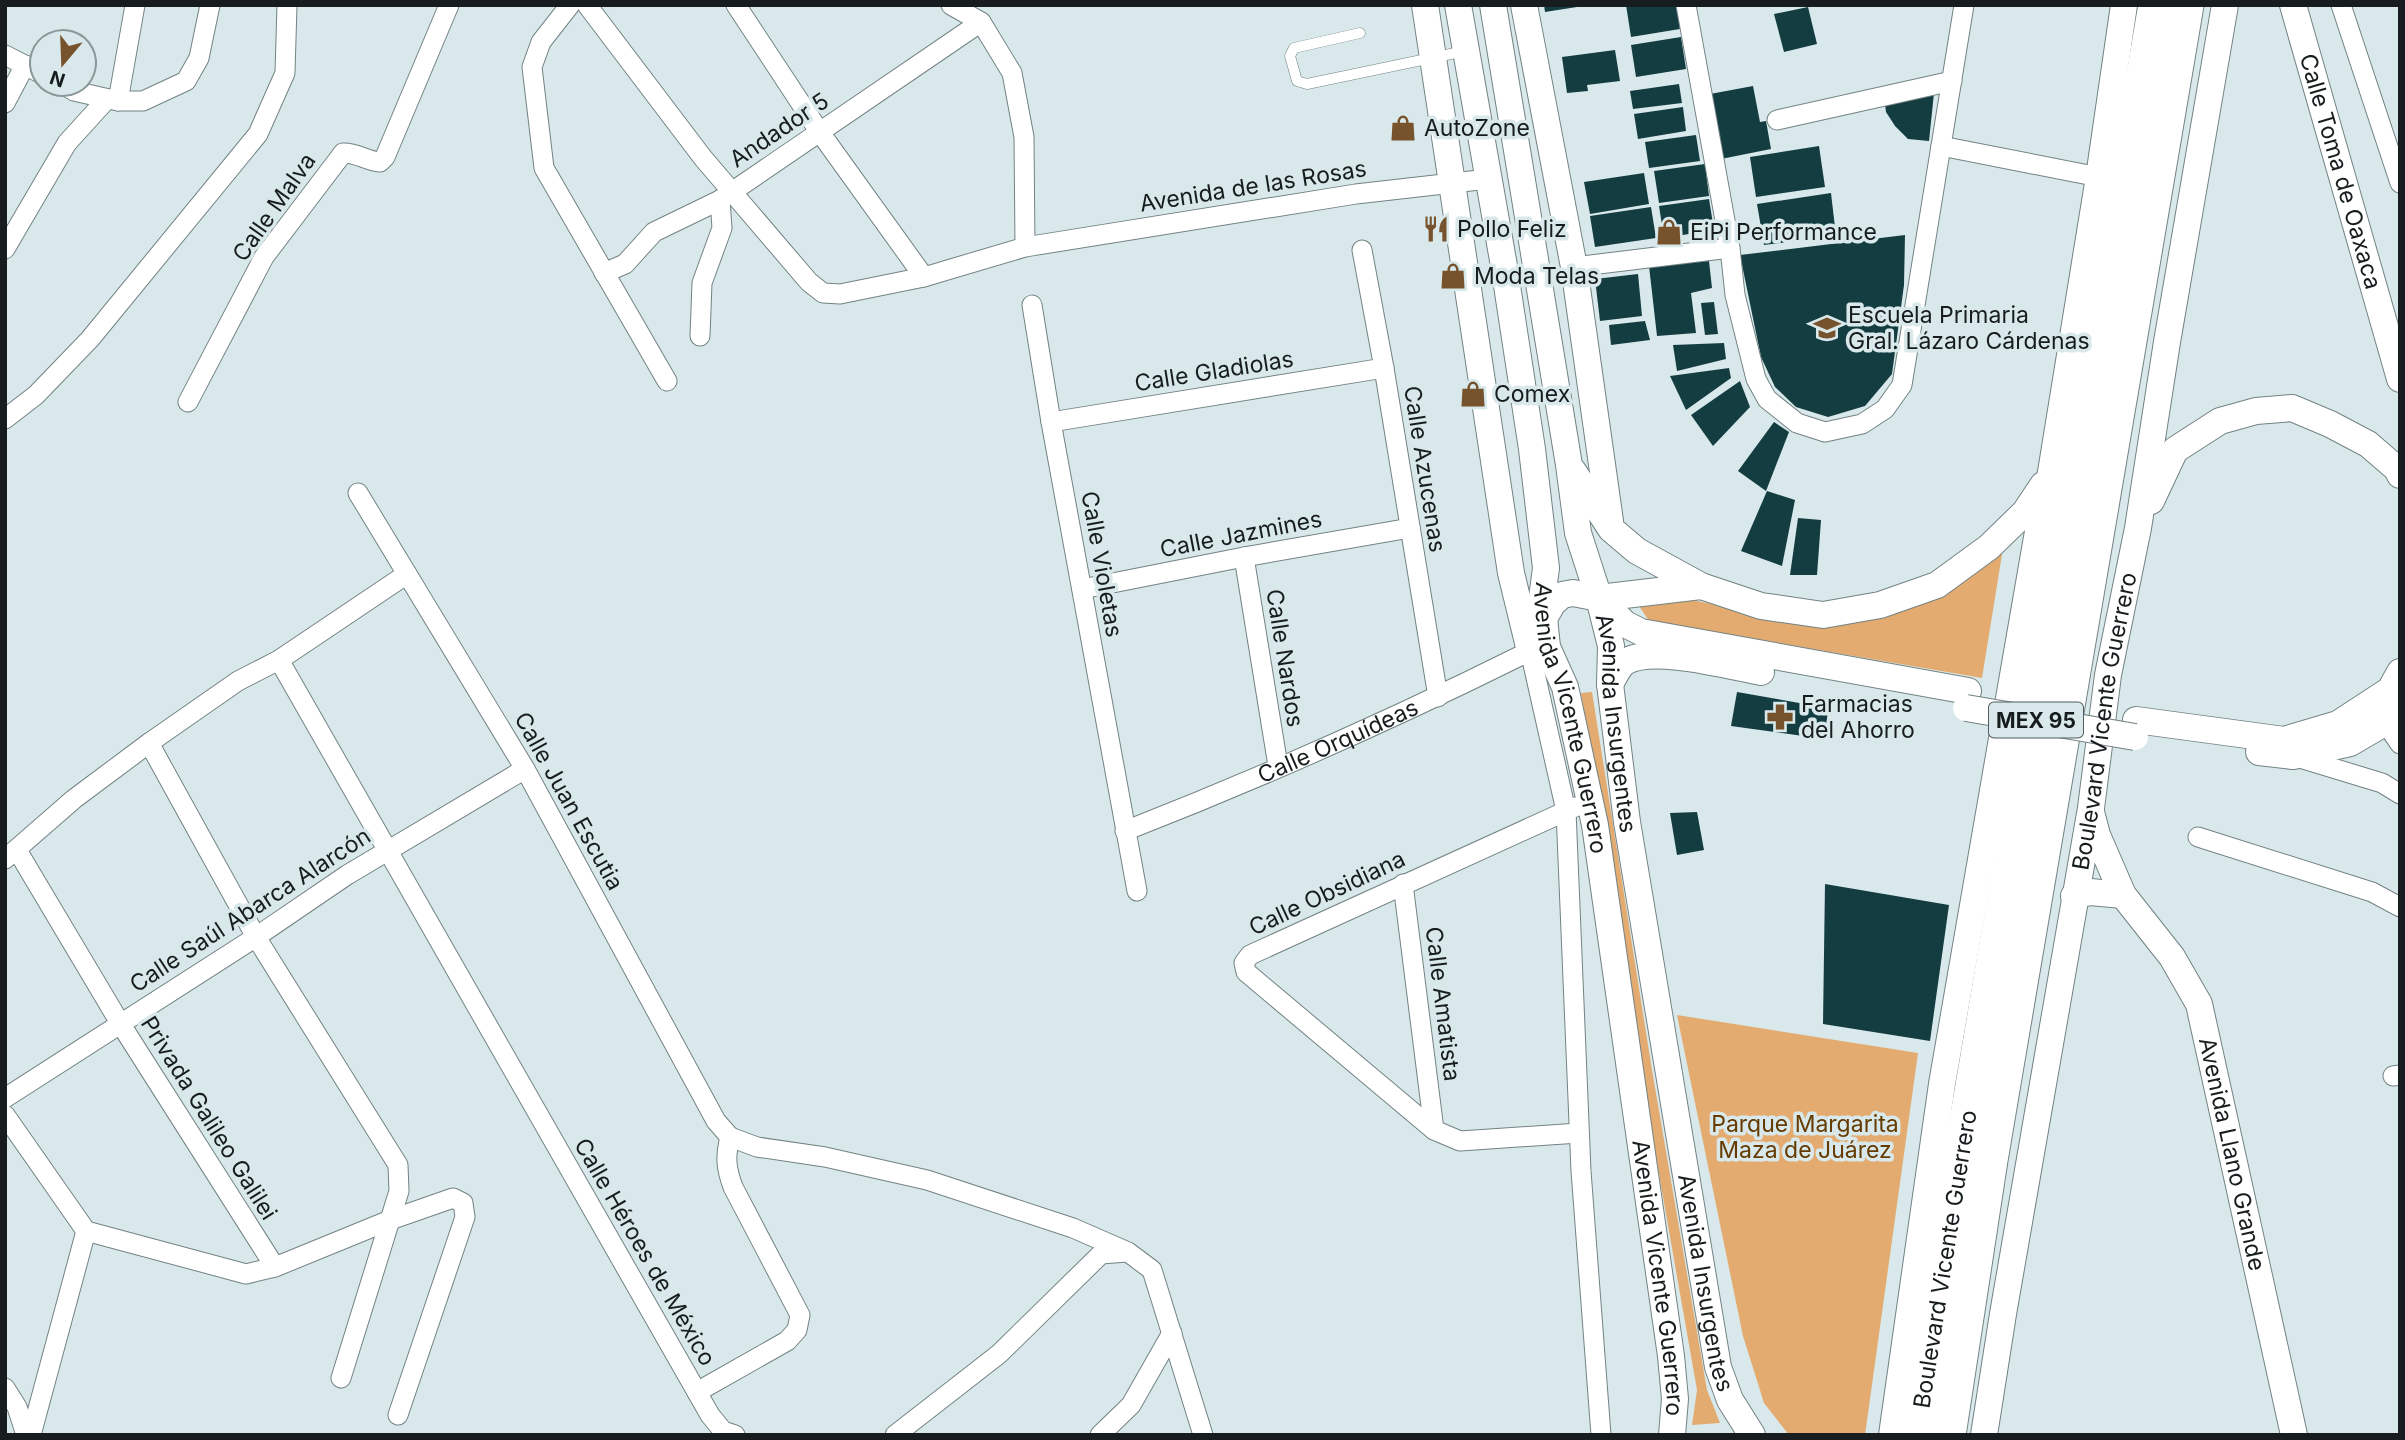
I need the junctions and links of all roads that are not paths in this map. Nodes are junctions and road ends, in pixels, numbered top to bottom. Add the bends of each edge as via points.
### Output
1 (135, 5) edge
2 (210, 5) edge
3 (449, 5) edge
4 (570, 5) edge
5 (587, 5) edge
6 (736, 5) edge
7 (951, 5) edge
8 (1425, 5) edge
9 (1458, 5) edge
10 (1493, 5) edge
11 (1524, 5) edge
12 (1686, 5) edge
13 (1964, 5) edge
14 (2124, 5) edge
15 (2156, 5) edge
16 (2186, 5) edge
17 (2225, 5) edge
18 (2293, 5) edge
19 (2341, 5) edge
20 (287, 7) edge
21 (981, 22) junction
22 (1360, 33) dead end
23 (1466, 51) junction
24 (5, 55) edge
25 (1433, 58) junction
26 (28, 67) edge
27 (28, 77) edge
28 (1952, 80) junction
29 (98, 96) edge
30 (112, 100) junction
31 (5, 103) edge
32 (1511, 120) junction
33 (1777, 120) dead end
34 (1478, 123) junction
35 (819, 131) junction
36 (1941, 146) junction
37 (2099, 177) junction
38 (1488, 180) junction
39 (2400, 183) edge
40 (1451, 184) junction
41 (726, 196) junction
42 (1025, 247) junction
43 (1730, 248) junction
44 (5, 249) edge
45 (1362, 250) dead end
46 (1574, 267) junction
47 (604, 273) junction
48 (924, 277) junction
49 (1032, 305) dead end
50 (699, 336) dead end
51 (1384, 368) junction
52 (2400, 379) edge
53 (667, 381) dead end
54 (188, 402) dead end
55 (5, 419) edge
56 (1051, 422) junction
57 (1569, 465) junction
58 (2051, 472) junction
59 (2400, 475) edge
60 (358, 494) dead end
61 (1410, 528) junction
62 (2138, 528) junction
63 (1611, 529) junction
64 (1244, 557) junction
65 (407, 574) junction
66 (1701, 586) junction
67 (1082, 589) junction
68 (1599, 598) junction
69 (1543, 620) junction
70 (1538, 649) junction
71 (279, 660) junction
72 (2400, 672) edge
73 (1610, 684) junction
74 (1438, 697) junction
75 (1967, 699) junction
76 (2389, 719) edge
77 (149, 743) junction
78 (2289, 748) junction
79 (1278, 766) junction
80 (525, 769) junction
81 (2400, 794) edge
82 (1578, 806) junction
83 (2091, 808) junction
84 (1125, 831) junction
85 (2198, 837) dead end
86 (387, 852) junction
87 (11, 855) edge
88 (1403, 884) junction
89 (1137, 891) dead end
90 (2123, 895) junction
91 (2074, 896) junction
92 (2400, 907) edge
93 (256, 937) junction
94 (120, 1023) junction
95 (5, 1098) edge
96 (5, 1115) edge
97 (1434, 1130) junction
98 (1579, 1132) junction
99 (730, 1137) junction
100 (390, 1220) junction
101 (86, 1231) junction
102 (1128, 1252) junction
103 (275, 1267) junction
104 (1172, 1333) junction
105 (1928, 1358) junction
106 (341, 1378) dead end
107 (5, 1388) edge
108 (697, 1392) junction
109 (398, 1415) dead end
110 (28, 1435) edge
111 (735, 1435) edge
112 (895, 1435) edge
113 (1100, 1435) edge
114 (1203, 1435) edge
115 (1601, 1435) edge
116 (1672, 1435) edge
117 (1752, 1435) edge
118 (1892, 1435) edge
119 (1901, 1435) edge
120 (1917, 1435) edge
121 (1948, 1435) edge
122 (1984, 1435) edge
123 (2294, 1435) edge

1 - 30 street
2 - 30 street via 199,58 186,81 143,102
3 - 54 street, Calle Malva via 386,157 380,162 343,153 264,257
4 - 47 street via 541,41 532,67 542,156 544,168
5 - 41 street via 703,158
6 - 35 street
7 - 21 street
8 - 25 main road
9 - 23 main road, Avenida Vicente Guerrero
10 - 32 main road, Avenida Insurgentes
11 - 46 main road
12 - 43 street
13 - 28 street
14 - 37 main road, Boulevard Vicente Guerrero
15 - 105 highway, Boulevard Vicente Guerrero / MEX 95
16 - 121 highway, Boulevard Vicente Guerrero / MEX 95 via 1992,1146
17 - 62 main road, Boulevard Vicente Guerrero
18 - 52 main road, Calle Toma de Oaxaca
19 - 39 street
20 - 55 street via 285,73 258,134 90,339 36,395
21 - 35 street, Andador 5
21 - 42 street via 1012,73 1024,137
22 - 25 lane via 1294,48 1290,56 1297,81 1307,84
23 - 25 lane
23 - 34 main road, Avenida Vicente Guerrero
24 - 26 street
25 - 40 main road
27 - 31 street
28 - 33 street
28 - 36 street
29 - 30 street
30 - 44 street via 78,130
32 - 34 main road
32 - 57 main road, Avenida Insurgentes
34 - 38 main road, Avenida Vicente Guerrero
35 - 41 street, Andador 5
35 - 48 street
36 - 37 street
36 - 43 street via 1902,385 1885,409 1862,424 1825,432 1797,423 1767,399 1756,379 1735,295
37 - 58 main road, Boulevard Vicente Guerrero
38 - 40 street, Avenida de las Rosas
38 - 69 main road, Avenida Vicente Guerrero via 1532,449 1546,568
40 - 42 street, Avenida de las Rosas via 1356,194
40 - 70 main road via 1511,573
41 - 47 street, Andador 5 via 654,232 625,264
41 - 48 street, Avenida de las Rosas via 823,293 840,294
41 - 50 street via 722,228 702,283
42 - 48 street, Avenida de las Rosas
43 - 46 street
45 - 51 street, Calle Azucenas
46 - 63 main road
47 - 53 street
49 - 56 street, Calle Violetas
51 - 56 street, Calle Gladiolas
51 - 61 street, Calle Azucenas
56 - 67 street, Calle Violetas
57 - 63 main road
57 - 68 main road, Avenida Insurgentes via 1578,533
58 - 66 main road via 2025,512 1989,547 1937,586 1880,606 1823,615 1761,606
58 - 118 main road, Boulevard Vicente Guerrero via 1942,1084
59 - 62 main road via 2368,444 2330,424 2291,408 2256,411 2220,421 2175,450
60 - 65 street, Calle Juan Escutia
61 - 64 street, Calle Jazmines
61 - 74 street, Calle Azucenas
62 - 83 main road, Boulevard Vicente Guerrero via 2108,675
63 - 66 main road via 1637,551
64 - 67 street, Calle Jazmines
64 - 79 street, Calle Nardos
65 - 71 street
65 - 80 street, Calle Juan Escutia
66 - 68 main road
67 - 84 street, Calle Violetas
68 - 69 main road via 1562,595
68 - 73 main road, Avenida Insurgentes via 1611,646
68 - 75 main road via 1625,624 1641,632
69 - 70 main road, Avenida Vicente Guerrero
70 - 74 street, Calle Orquídeas
70 - 82 main road, Avenida Vicente Guerrero via 1565,687
71 - 77 street via 238,681
71 - 86 street, Calle Héroes de México
72 - 76 main road via 2390,690
73 - 75 main road via 1623,663 1656,653
73 - 117 main road, Avenida Insurgentes via 1629,835 1718,1367 1730,1400
74 - 79 street, Calle Orquídeas
75 - 78 main road
76 - 78 main road via 2338,724
77 - 87 street via 74,799
77 - 93 street
78 - 81 street
79 - 84 street, Calle Orquídeas
80 - 86 street, Calle Saúl Abarca Alarcón
80 - 99 street, Calle Juan Escutia via 716,1121
82 - 88 street, Calle Obsidiana
82 - 98 street
82 - 116 main road, Avenida Vicente Guerrero via 1671,1356
83 - 90 main road, Avenida Llano Grande via 2097,835
83 - 91 main road, Boulevard Vicente Guerrero
84 - 89 street, Calle Violetas
85 - 92 street via 2372,892
86 - 93 street, Calle Saúl Abarca Alarcón
86 - 108 street, Calle Héroes de México
87 - 94 street, Privada Galileo Galilei
88 - 97 street, Calle Amatista
88 - 97 street, Calle Obsidiana via 1250,955 1244,964 1246,972
90 - 91 main road via 2090,892
90 - 123 main road, Avenida Llano Grande via 2172,957 2199,1004
91 - 122 main road, Boulevard Vicente Guerrero
93 - 94 street, Calle Saúl Abarca Alarcón
93 - 100 street via 398,1165 399,1191
94 - 95 street, Calle Saúl Abarca Alarcón
94 - 103 street, Privada Galileo Galilei
96 - 101 street
97 - 98 street via 1460,1141
98 - 115 street
99 - 102 street via 757,1147 927,1180 1073,1228
99 - 108 street, Calle Héroes de México via 725,1156 733,1187 800,1315 797,1330 787,1341
100 - 103 street
100 - 106 street
100 - 109 street via 453,1198 463,1203 465,1217
101 - 103 street via 246,1274
101 - 110 street
102 - 104 street via 1152,1270
102 - 112 street via 1101,1254 999,1354
104 - 113 street via 1131,1405
104 - 114 street
105 - 119 highway
105 - 120 highway, Boulevard Vicente Guerrero / MEX 95
107 - 110 street
108 - 111 street via 723,1431

